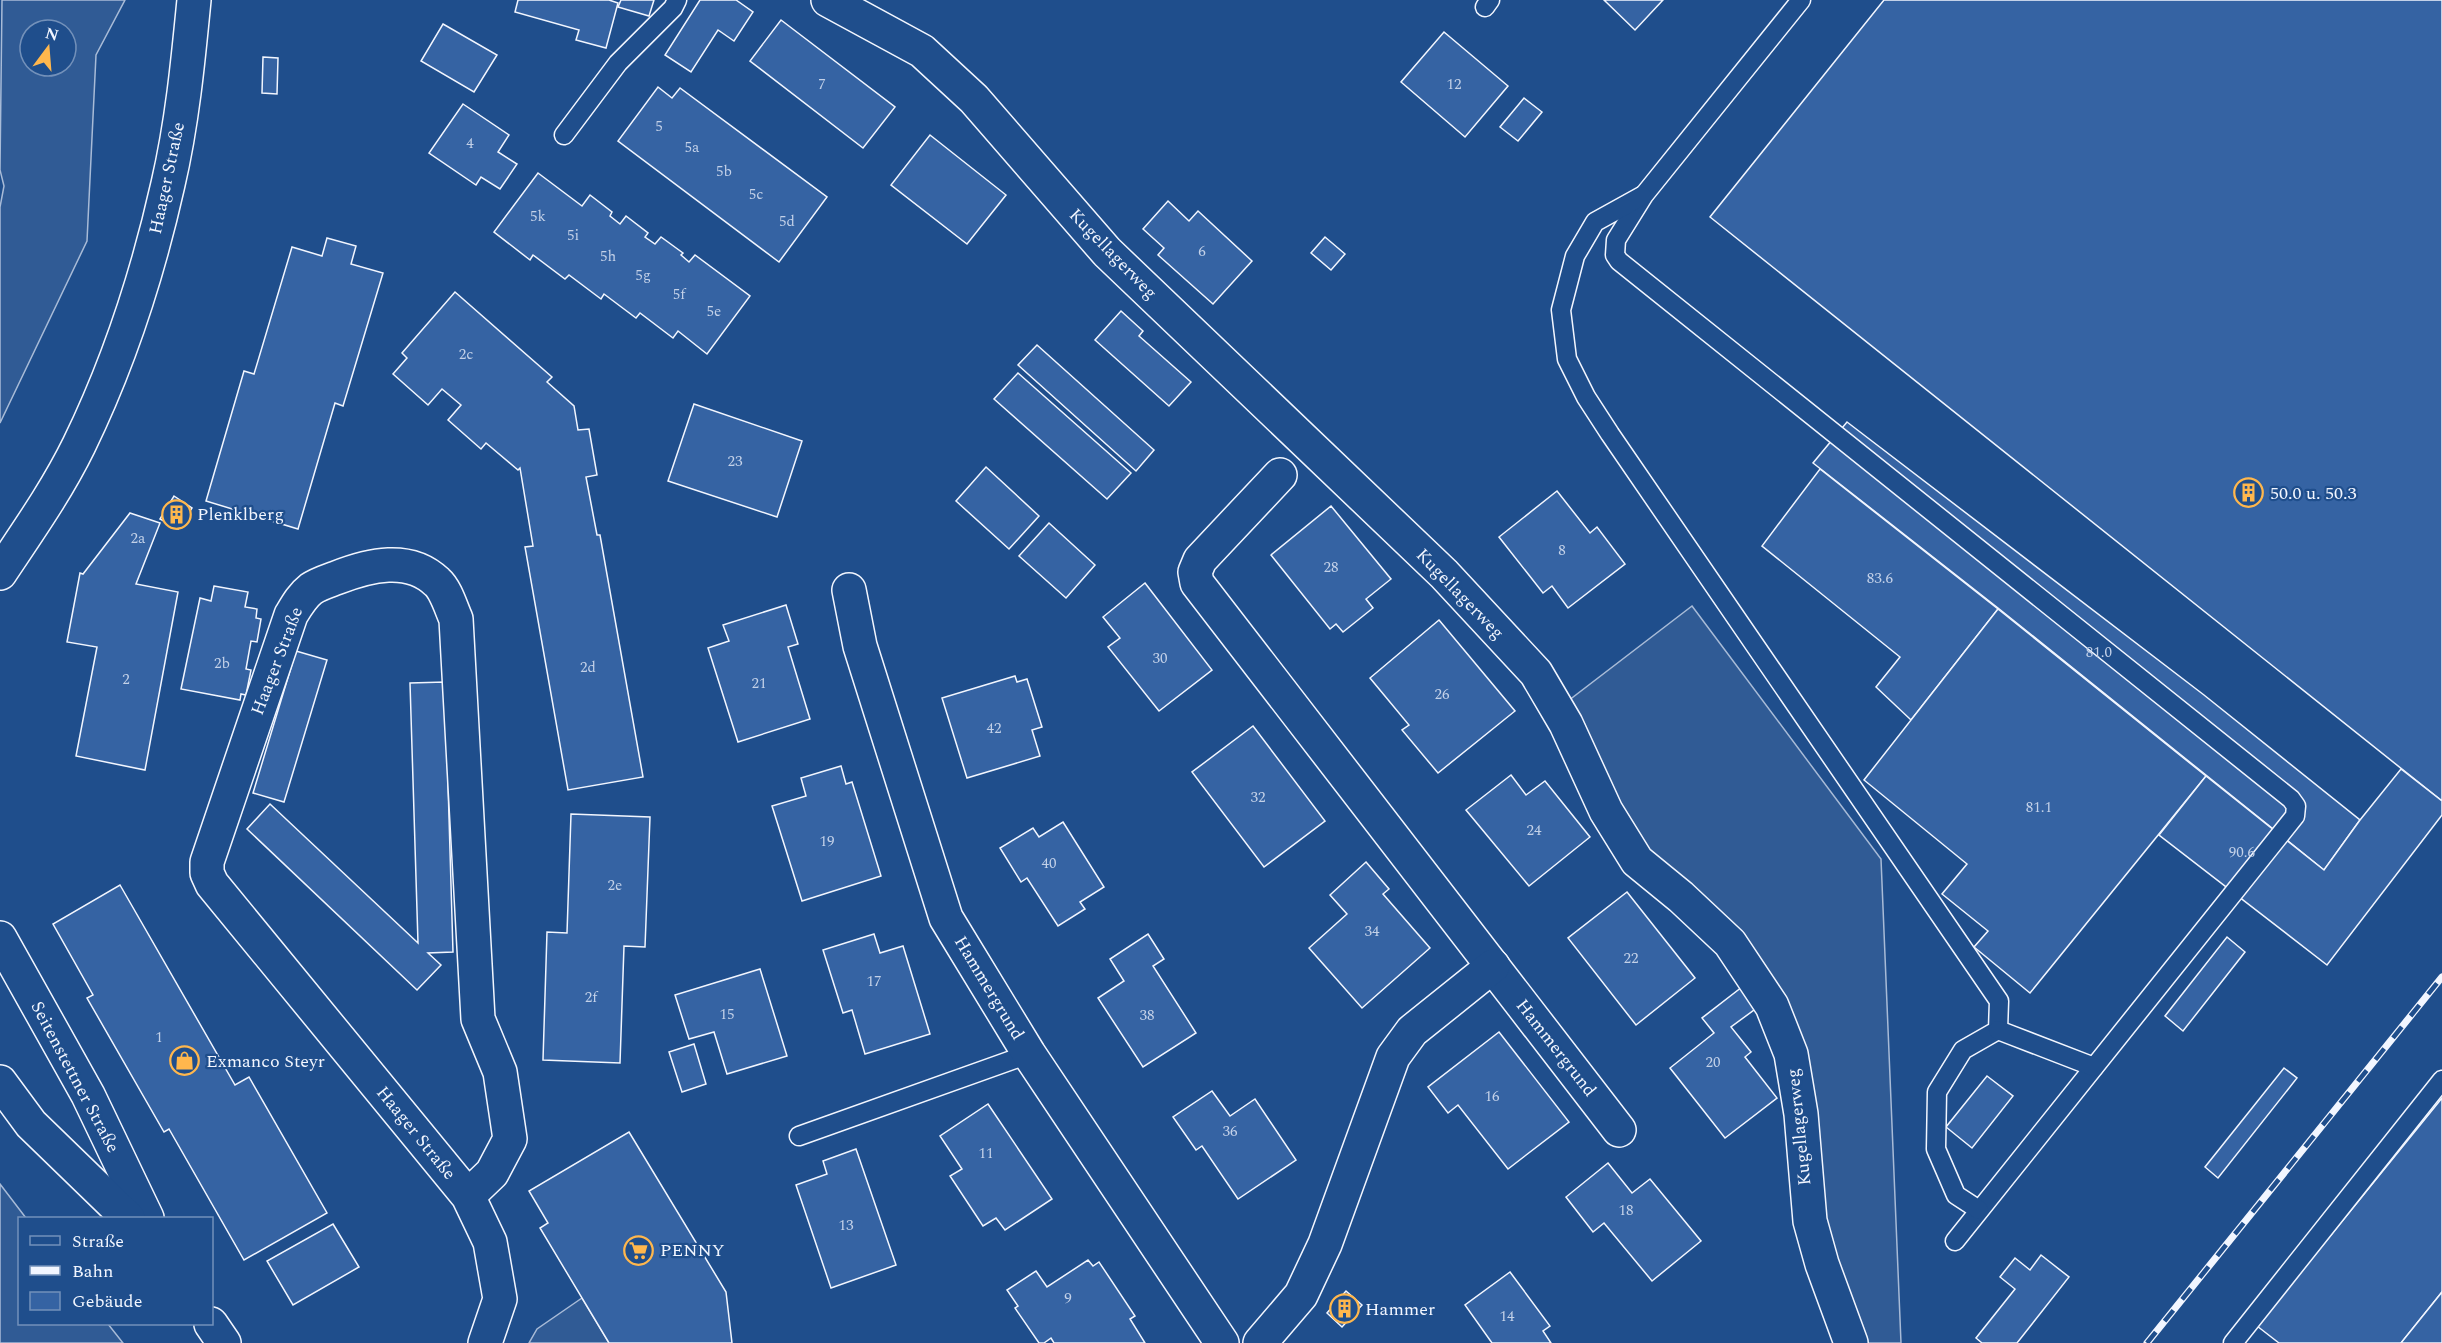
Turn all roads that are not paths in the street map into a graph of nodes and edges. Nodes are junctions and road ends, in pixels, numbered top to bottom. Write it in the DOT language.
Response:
graph roads {
  1 [pos="194,0"];
  2 [pos="677,0"];
  3 [pos="828,0"];
  4 [pos="1801,0"];
  5 [pos="564,135"];
  6 [pos="1644,195"];
  7 [pos="1280,475"];
  8 [pos="0,573"];
  9 [pos="849,590"];
  10 [pos="0,938"];
  11 [pos="1493,966"];
  12 [pos="1998,1029"];
  13 [pos="1029,1054"];
  14 [pos="2094,1067"];
  15 [pos="2442,1080"];
  16 [pos="0,1082"];
  17 [pos="1619,1130"];
  18 [pos="799,1136"];
  19 [pos="468,1196"];
  20 [pos="1979,1210"];
  21 [pos="127,1217"];
  22 [pos="147,1217"];
  23 [pos="1955,1241"];
  24 [pos="212,1325"];
  25 [pos="224,1343"];
  26 [pos="484,1343"];
  27 [pos="1222,1343"];
  28 [pos="1260,1343"];
  29 [pos="1851,1343"];
  30 [pos="2233,1343"];
  1 -- 8 [label="street, Haager Straße"];
  2 -- 5 [label="lane"];
  3 -- 29 [label="street, Kugellagerweg"];
  4 -- 6 [label="lane"];
  6 -- 12 [label="lane"];
  6 -- 14 [label="lane"];
  7 -- 11 [label="street, Hammergrund"];
  9 -- 13 [label="street, Hammergrund"];
  10 -- 22 [label="street, Seitenstettner Straße"];
  11 -- 17 [label="street, Hammergrund"];
  11 -- 28 [label="street"];
  12 -- 14 [label="lane"];
  12 -- 20 [label="lane"];
  13 -- 18 [label="lane"];
  13 -- 27 [label="street, Hammergrund"];
  14 -- 20 [label="lane"];
  15 -- 30 [label="lane"];
  16 -- 21 [label="street"];
  19 -- 19 [label="street, Haager Straße"];
  19 -- 26 [label="street, Haager Straße"];
  20 -- 23 [label="lane"];
  24 -- 25 [label="street"];
}
